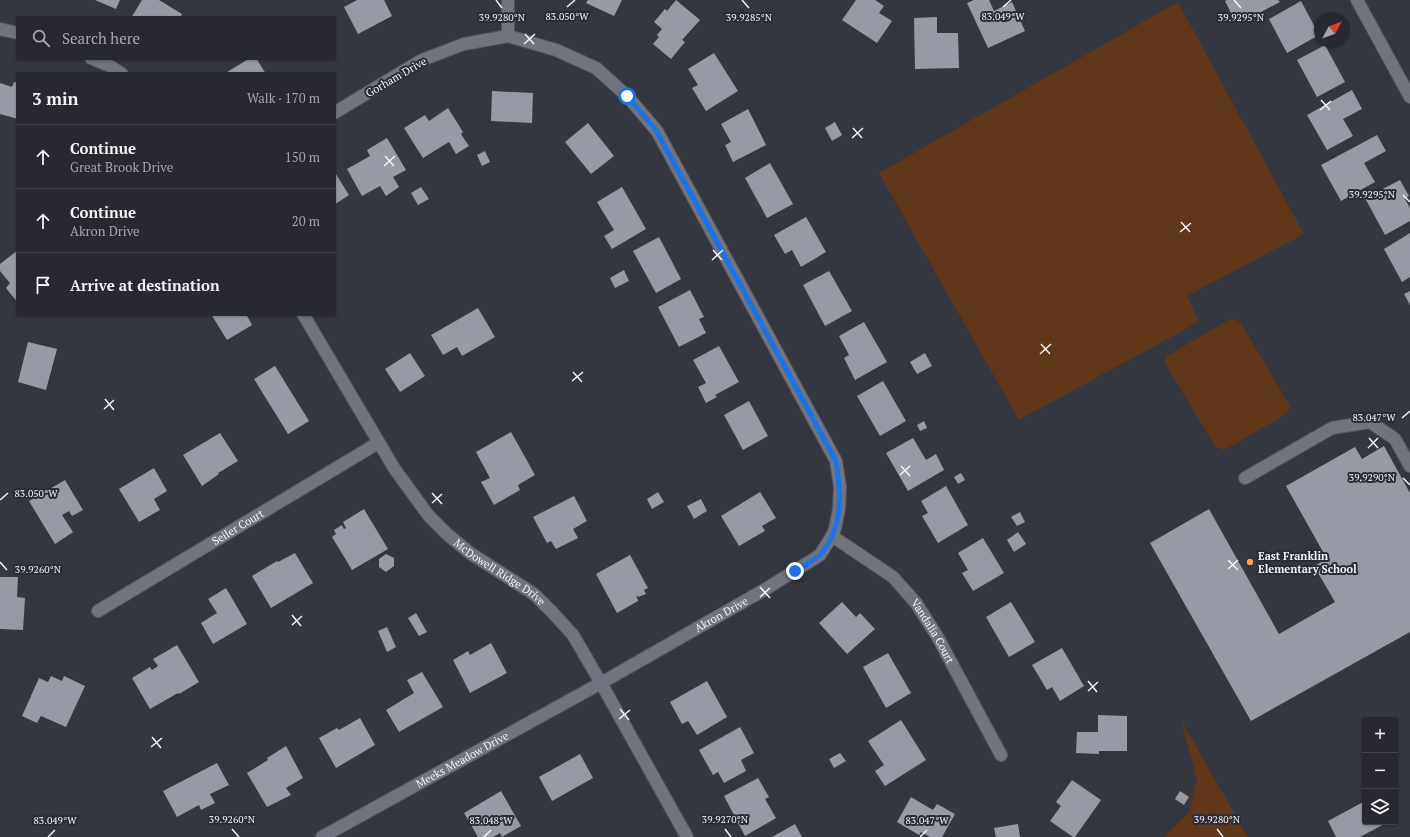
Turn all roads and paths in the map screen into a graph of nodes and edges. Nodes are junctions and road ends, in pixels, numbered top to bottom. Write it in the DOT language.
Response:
graph roads {
  1 [pos="508,0"];
  2 [pos="1357,0"];
  3 [pos="0,29"];
  4 [pos="16,33"];
  5 [pos="508,36"];
  6 [pos="96,60"];
  7 [pos="119,72"];
  8 [pos="1410,97"];
  9 [pos="336,112"];
  10 [pos="304,316"];
  11 [pos="378,442"];
  12 [pos="1410,466"];
  13 [pos="1245,478"];
  14 [pos="832,536"];
  15 [pos="98,611"];
  16 [pos="601,683"];
  17 [pos="1001,755"];
  18 [pos="322,837"];
  19 [pos="687,837"];
  1 -- 5 [label="street"];
  2 -- 8 [label="street"];
  3 -- 4 [label="street"];
  5 -- 9 [label="street, Gorham Drive"];
  5 -- 14 [label="street, Akron Drive"];
  6 -- 7 [label="street"];
  10 -- 11 [label="street, McDowell Ridge Drive"];
  11 -- 15 [label="street, Seiler Court"];
  11 -- 16 [label="street, McDowell Ridge Drive"];
  12 -- 13 [label="street"];
  14 -- 16 [label="street, Akron Drive"];
  14 -- 17 [label="street, Vandalia Court"];
  16 -- 18 [label="street, Meeks Meadow Drive"];
  16 -- 19 [label="street, McDowell Ridge Drive"];
}
